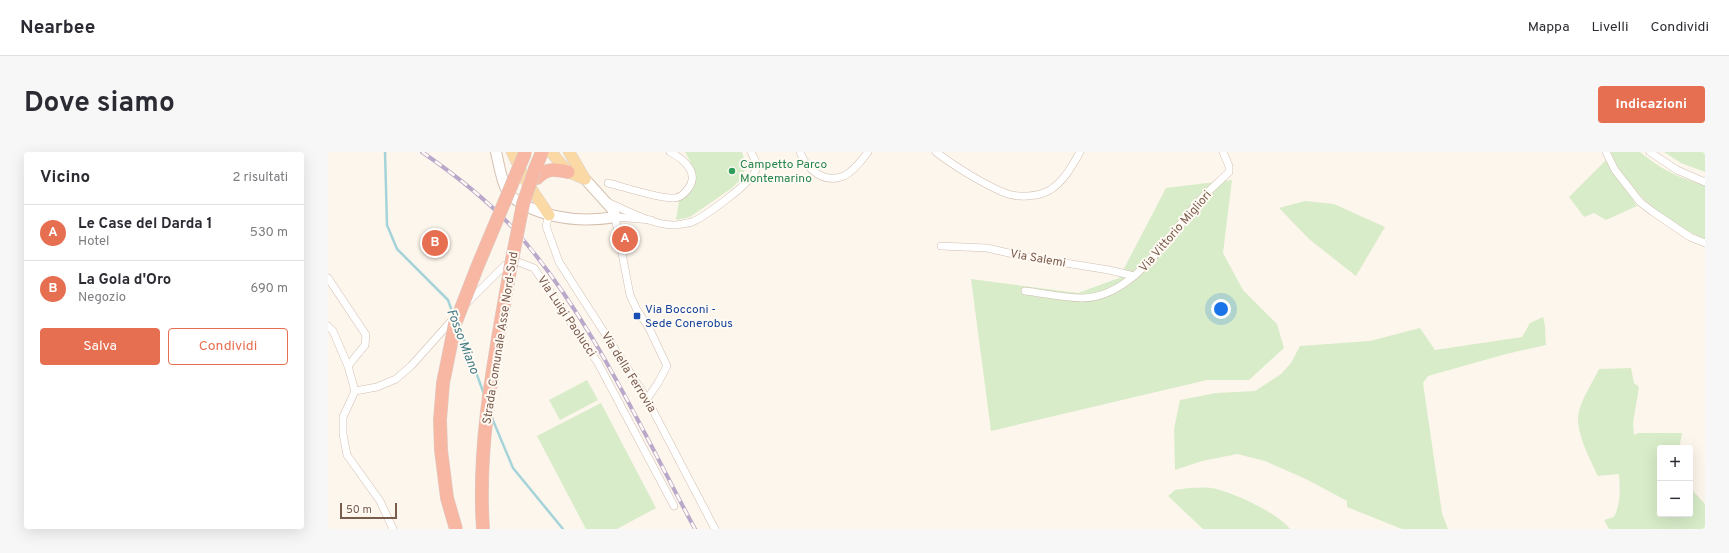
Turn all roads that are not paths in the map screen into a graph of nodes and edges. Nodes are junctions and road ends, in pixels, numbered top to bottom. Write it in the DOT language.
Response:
graph roads {
  1 [pos="496,152"];
  2 [pos="521,152"];
  3 [pos="542,152"];
  4 [pos="551,152"];
  5 [pos="569,152"];
  6 [pos="670,152"];
  7 [pos="800,152"];
  8 [pos="868,152"];
  9 [pos="936,152"];
  10 [pos="1080,152"];
  11 [pos="1223,152"];
  12 [pos="1606,152"];
  13 [pos="1650,152"];
  14 [pos="752,154"];
  15 [pos="568,172"];
  16 [pos="536,174"];
  17 [pos="585,179"];
  18 [pos="1705,182"];
  19 [pos="608,183"];
  20 [pos="604,200"];
  21 [pos="549,215"];
  22 [pos="616,217"];
  23 [pos="651,220"];
  24 [pos="1705,243"];
  25 [pos="941,246"];
  26 [pos="1134,276"];
  27 [pos="328,278"];
  28 [pos="1025,291"];
  29 [pos="328,326"];
  30 [pos="348,366"];
  31 [pos="355,391"];
  32 [pos="647,398"];
  33 [pos="674,506"];
  34 [pos="393,529"];
  35 [pos="456,529"];
  36 [pos="483,529"];
  37 [pos="715,529"];
  1 -- 21 [label="street"];
  2 -- 21 [label="main road"];
  2 -- 35 [label="highway, bridge"];
  3 -- 16 [label="highway"];
  4 -- 15 [label="main road"];
  5 -- 17 [label="main road"];
  6 -- 19 [label="street"];
  7 -- 8 [label="street"];
  9 -- 10 [label="street"];
  11 -- 26 [label="street, Via Vittorio Migliori"];
  12 -- 24 [label="street"];
  13 -- 18 [label="street"];
  14 -- 23 [label="street"];
  15 -- 16 [label="highway"];
  15 -- 17 [label="main road"];
  16 -- 36 [label="highway, Strada Comunale Asse Nord-Sud, bridge"];
  17 -- 20 [label="street"];
  20 -- 22 [label="street"];
  20 -- 23 [label="street"];
  21 -- 22 [label="street"];
  21 -- 32 [label="street, Via della Ferrovia"];
  22 -- 23 [label="street"];
  22 -- 32 [label="street"];
  25 -- 26 [label="street, Via Salemi"];
  26 -- 28 [label="street, Via Vittorio Migliori"];
  27 -- 30 [label="street"];
  29 -- 30 [label="street"];
  30 -- 31 [label="street"];
  31 -- 33 [label="street, Via Luigi Paolucci, bridge"];
  31 -- 34 [label="street"];
  32 -- 37 [label="street, Via della Ferrovia"];
}
